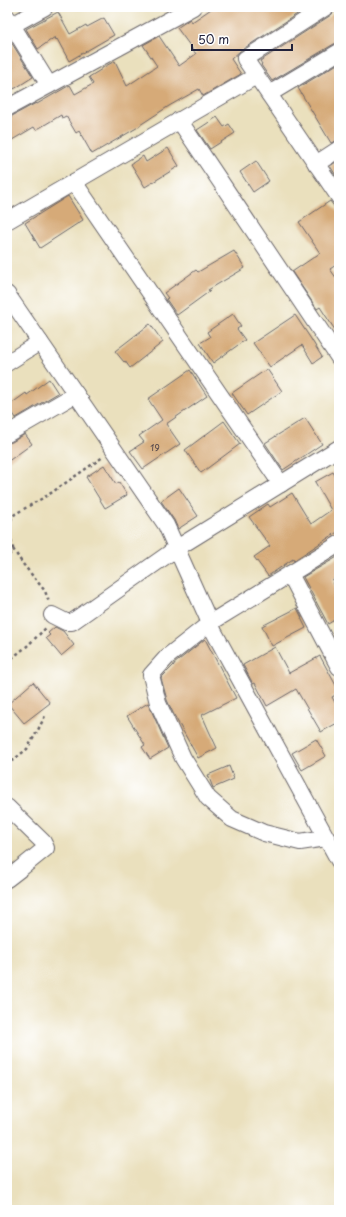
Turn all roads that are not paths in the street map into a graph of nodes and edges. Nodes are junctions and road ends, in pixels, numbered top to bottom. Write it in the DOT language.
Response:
graph roads {
  1 [pos="45,7"];
  2 [pos="193,7"];
  3 [pos="326,7"];
  4 [pos="9,23"];
  5 [pos="339,52"];
  6 [pos="256,76"];
  7 [pos="49,85"];
  8 [pos="268,94"];
  9 [pos="7,108"];
  10 [pos="180,120"];
  11 [pos="339,149"];
  12 [pos="316,164"];
  13 [pos="74,182"];
  14 [pos="339,197"];
  15 [pos="7,220"];
  16 [pos="7,294"];
  17 [pos="40,342"];
  18 [pos="339,358"];
  19 [pos="7,363"];
  20 [pos="76,394"];
  21 [pos="7,434"];
  22 [pos="339,448"];
  23 [pos="281,484"];
  24 [pos="339,544"];
  25 [pos="177,548"];
  26 [pos="290,574"];
  27 [pos="52,615"];
  28 [pos="210,623"];
  29 [pos="339,667"];
  30 [pos="7,807"];
  31 [pos="332,841"];
  32 [pos="339,861"];
  33 [pos="7,878"];
  1 -- 4 [label="street"];
  2 -- 7 [label="street"];
  3 -- 6 [label="street"];
  4 -- 7 [label="street"];
  5 -- 8 [label="street"];
  6 -- 8 [label="street"];
  6 -- 10 [label="street"];
  7 -- 9 [label="street"];
  8 -- 12 [label="street"];
  10 -- 13 [label="street"];
  10 -- 18 [label="street"];
  11 -- 12 [label="street"];
  12 -- 14 [label="street"];
  13 -- 15 [label="street"];
  13 -- 23 [label="street"];
  16 -- 17 [label="street"];
  17 -- 19 [label="street"];
  17 -- 20 [label="street"];
  20 -- 21 [label="street"];
  20 -- 25 [label="street"];
  22 -- 23 [label="street"];
  23 -- 25 [label="street"];
  24 -- 26 [label="street"];
  25 -- 27 [label="street"];
  25 -- 28 [label="street"];
  26 -- 28 [label="street"];
  26 -- 29 [label="street"];
  28 -- 31 [label="street"];
  28 -- 31 [label="street"];
  30 -- 33 [label="street"];
  31 -- 32 [label="street"];
}
